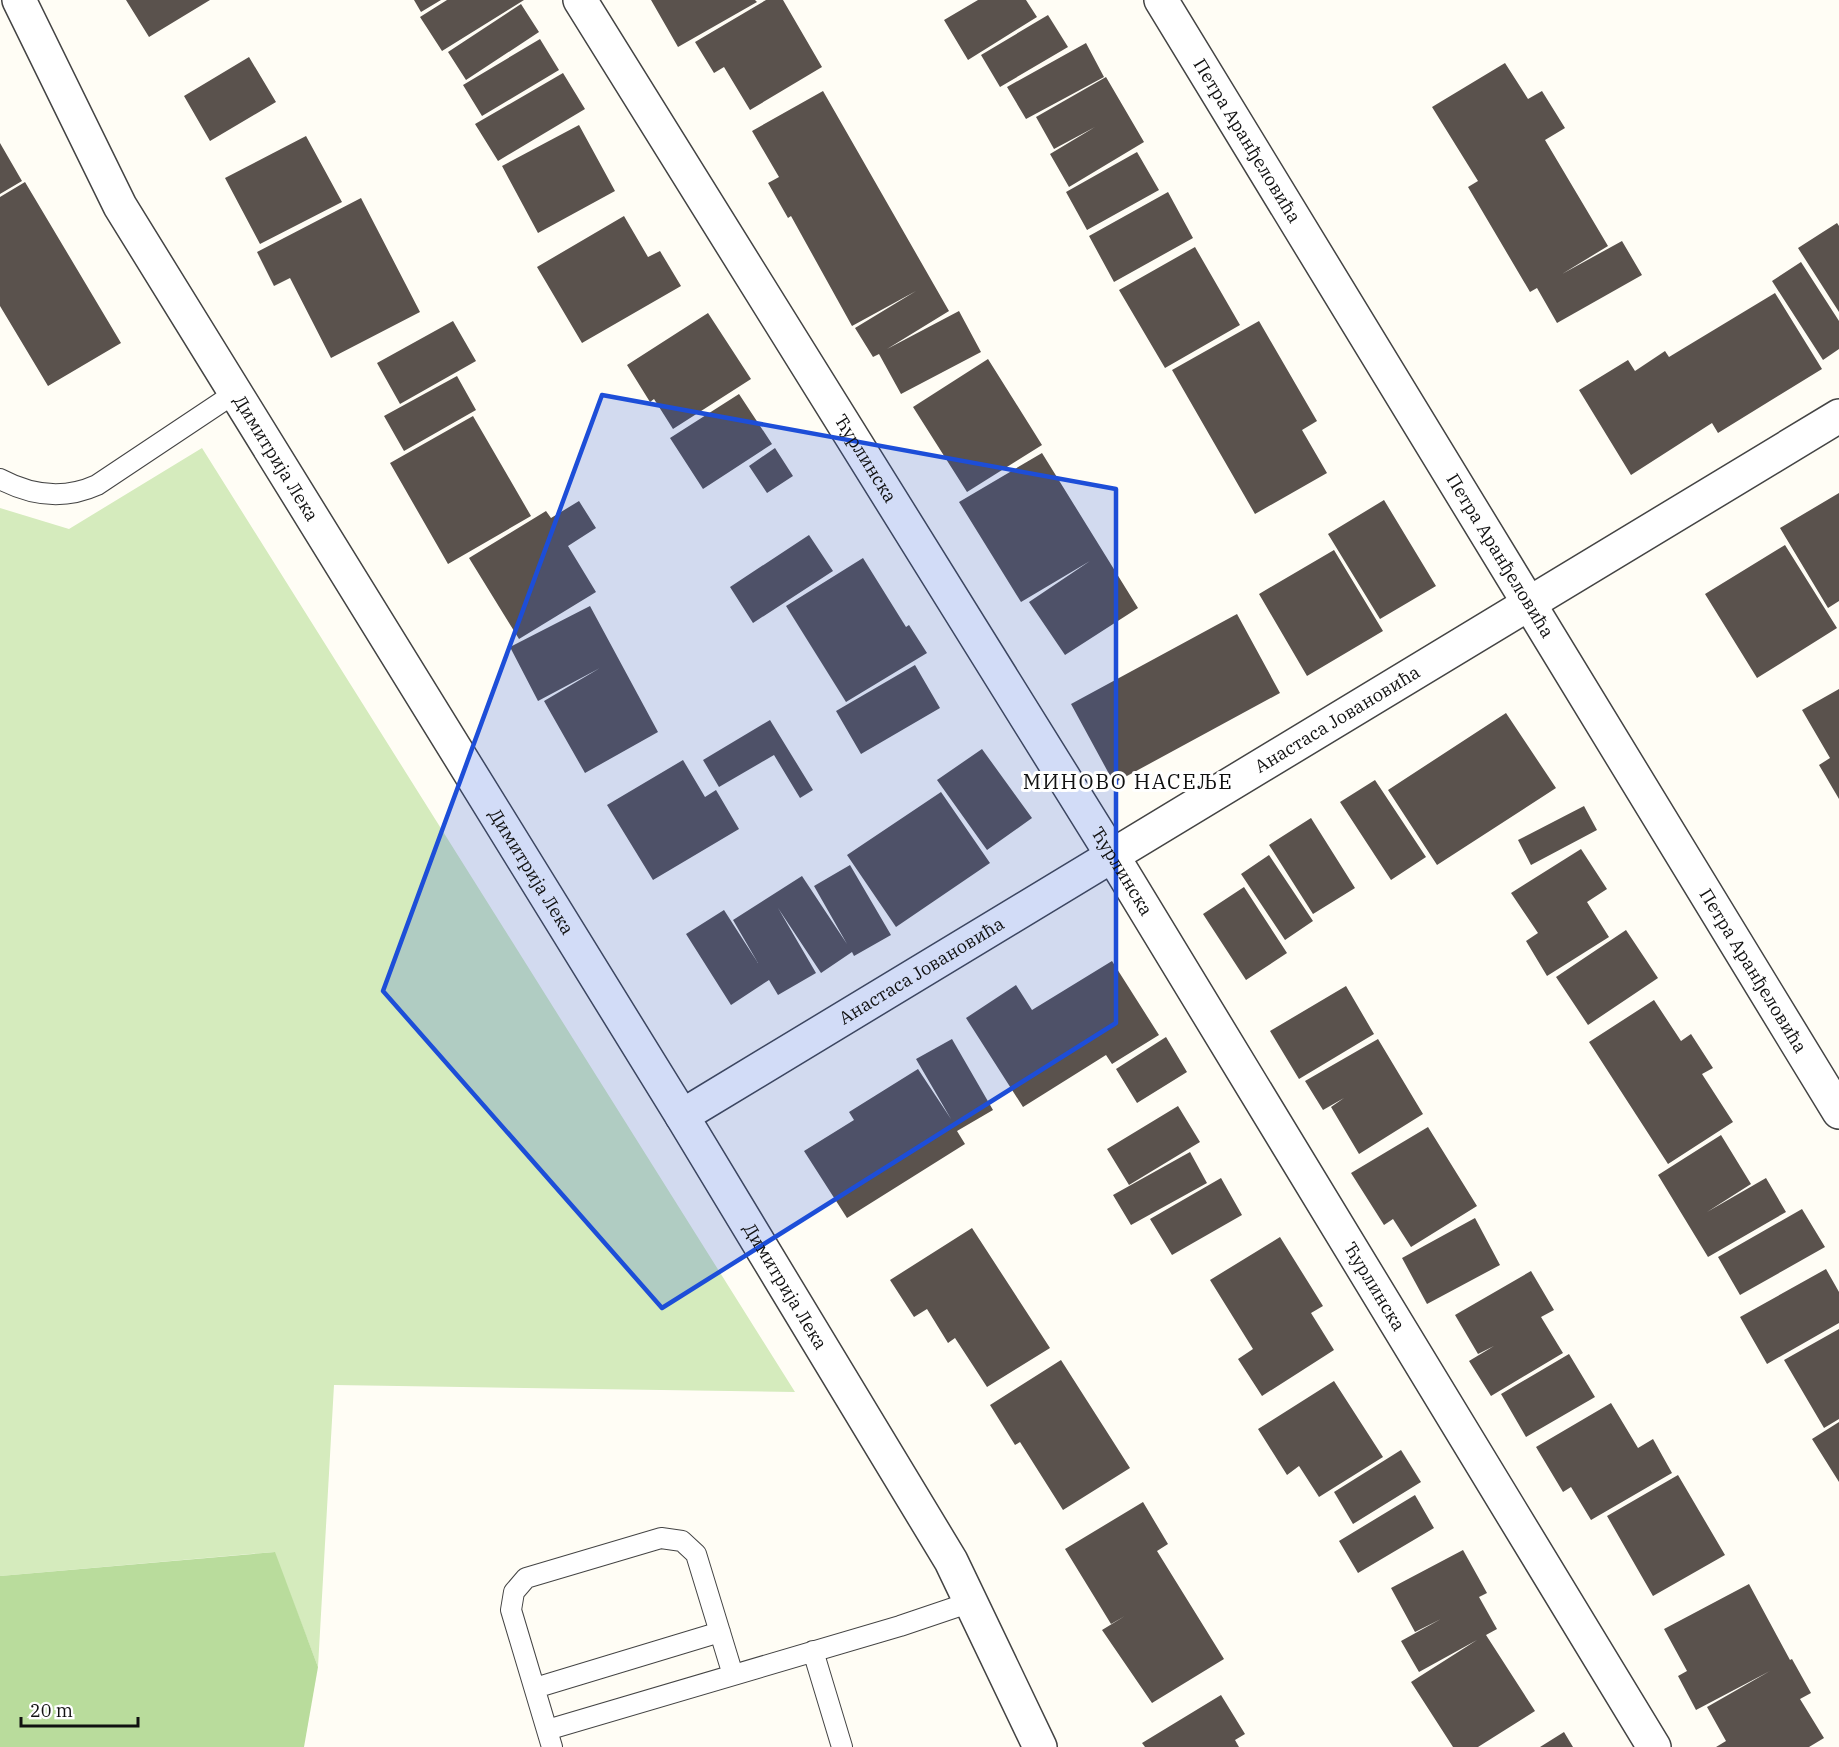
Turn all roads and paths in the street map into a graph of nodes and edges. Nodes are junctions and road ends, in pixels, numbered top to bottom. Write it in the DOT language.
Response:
graph roads {
  1 [pos="19,0"];
  2 [pos="580,0"];
  3 [pos="1161,0"];
  4 [pos="235,393"];
  5 [pos="1839,416"];
  6 [pos="0,479"];
  7 [pos="1528,603"];
  8 [pos="1112,855"];
  9 [pos="1839,1112"];
  10 [pos="682,1116"];
  11 [pos="971,1602"];
  12 [pos="720,1632"];
  13 [pos="813,1651"];
  14 [pos="733,1675"];
  15 [pos="535,1688"];
  16 [pos="550,1738"];
  17 [pos="842,1747"];
  18 [pos="1040,1747"];
  19 [pos="1654,1747"];
  1 -- 4 [label="street, Димитрија Лека"];
  2 -- 8 [label="street, Ћурлинска"];
  3 -- 7 [label="street, Петра Аранђеловића"];
  4 -- 6 [label="lane"];
  4 -- 10 [label="street, Димитрија Лека"];
  5 -- 7 [label="street, Анастаса Јовановића"];
  7 -- 8 [label="street, Анастаса Јовановића"];
  7 -- 9 [label="street, Петра Аранђеловића"];
  8 -- 10 [label="street, Анастаса Јовановића"];
  8 -- 19 [label="street, Ћурлинска"];
  10 -- 11 [label="street, Димитрија Лека"];
  11 -- 13 [label="lane"];
  11 -- 18 [label="street, Димитрија Лека"];
  12 -- 14 [label="lane"];
  12 -- 15 [label="lane"];
  12 -- 15 [label="lane"];
  13 -- 14 [label="lane"];
  13 -- 17 [label="lane"];
  14 -- 16 [label="lane"];
  15 -- 16 [label="lane"];
}
